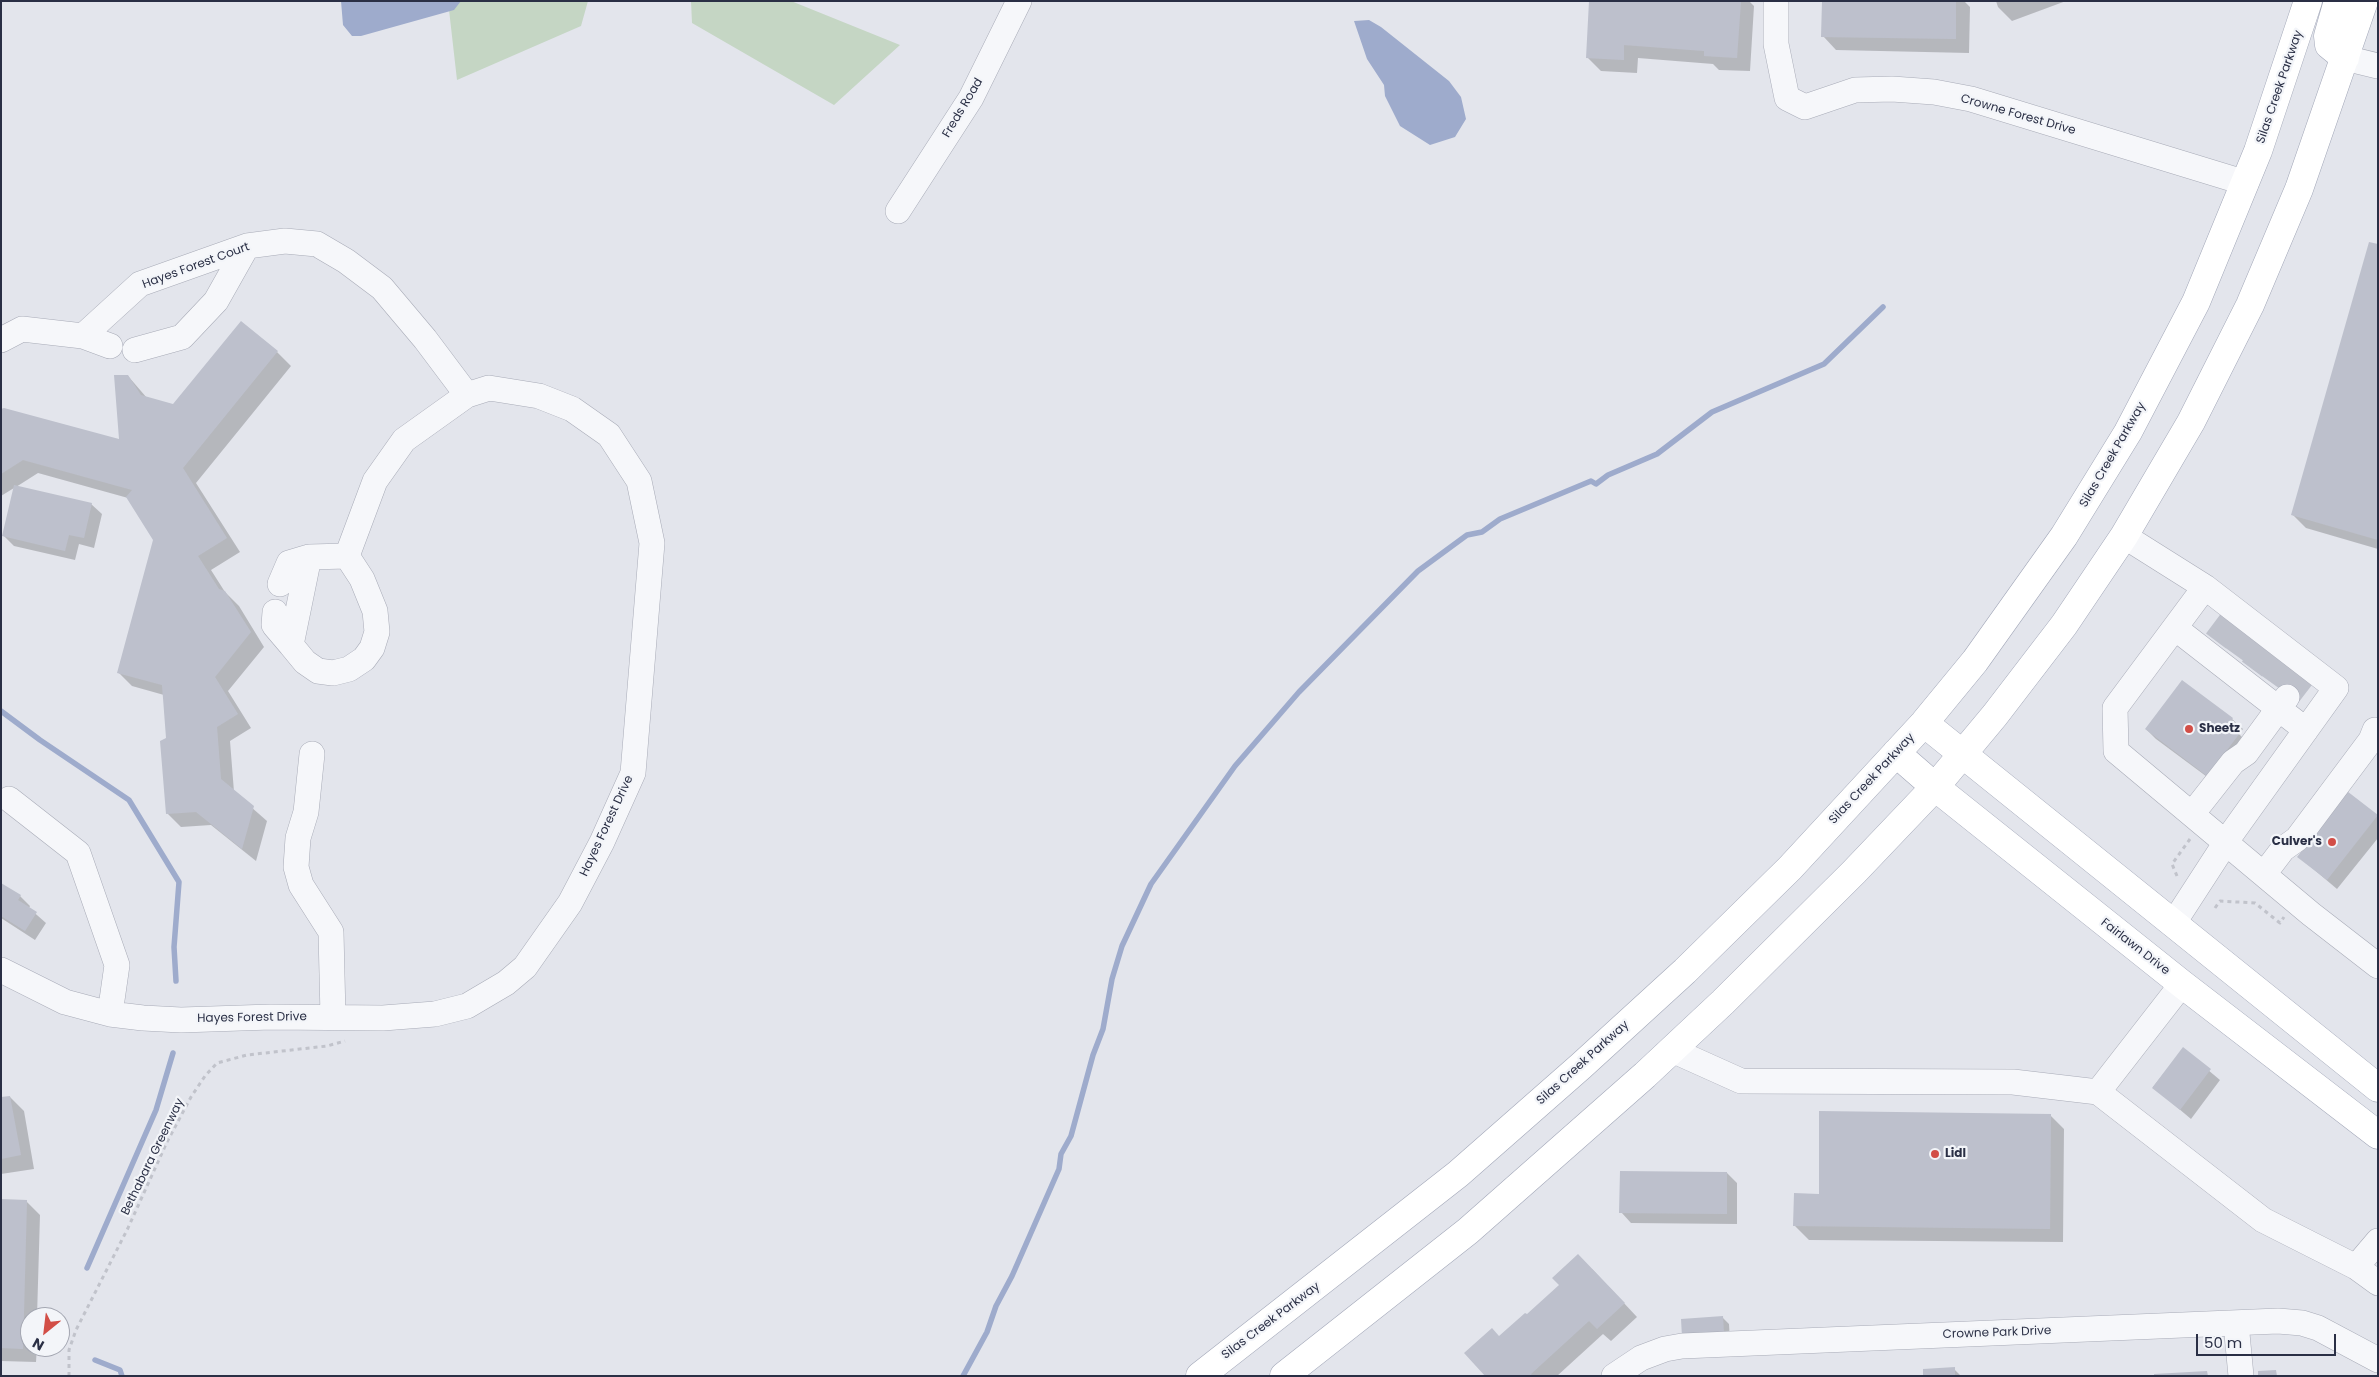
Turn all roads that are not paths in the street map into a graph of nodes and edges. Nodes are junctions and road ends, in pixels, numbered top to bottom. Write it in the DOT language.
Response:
graph roads {
  1 [pos="1019,1"];
  2 [pos="1776,1"];
  3 [pos="2308,1"];
  4 [pos="2338,1"];
  5 [pos="2364,1"];
  6 [pos="2345,58"];
  7 [pos="2378,66"];
  8 [pos="2246,184"];
  9 [pos="898,211"];
  10 [pos="247,246"];
  11 [pos="83,336"];
  12 [pos="1,340"];
  13 [pos="110,346"];
  14 [pos="135,350"];
  15 [pos="467,395"];
  16 [pos="2124,536"];
  17 [pos="348,556"];
  18 [pos="309,558"];
  19 [pos="280,584"];
  20 [pos="2205,587"];
  21 [pos="274,612"];
  22 [pos="2175,628"];
  23 [pos="292,645"];
  24 [pos="2247,674"];
  25 [pos="1924,723"];
  26 [pos="2306,730"];
  27 [pos="2375,730"];
  28 [pos="1896,753"];
  29 [pos="312,754"];
  30 [pos="1963,754"];
  31 [pos="1935,787"];
  32 [pos="10,799"];
  33 [pos="2193,822"];
  34 [pos="2227,842"];
  35 [pos="2264,874"];
  36 [pos="2173,924"];
  37 [pos="2378,966"];
  38 [pos="1,970"];
  39 [pos="2182,984"];
  40 [pos="110,1014"];
  41 [pos="333,1017"];
  42 [pos="1672,1050"];
  43 [pos="2378,1088"];
  44 [pos="2098,1092"];
  45 [pos="2378,1135"];
  46 [pos="2378,1241"];
  47 [pos="2356,1268"];
  48 [pos="2378,1283"];
  49 [pos="2236,1323"];
  50 [pos="2378,1360"];
  51 [pos="1200,1376"];
  52 [pos="1284,1376"];
  53 [pos="1614,1376"];
  54 [pos="2241,1376"];
  1 -- 9 [label="street, Freds Road"];
  2 -- 8 [label="street, Crowne Forest Drive"];
  3 -- 8 [label="main road, Silas Creek Parkway"];
  4 -- 6 [label="main road"];
  5 -- 6 [label="main road"];
  6 -- 7 [label="street"];
  6 -- 16 [label="main road"];
  8 -- 25 [label="main road, Silas Creek Parkway"];
  10 -- 11 [label="street, Hayes Forest Court"];
  10 -- 14 [label="street"];
  10 -- 15 [label="street, Hayes Forest Court"];
  11 -- 12 [label="street"];
  11 -- 13 [label="street"];
  15 -- 17 [label="street, Hayes Forest Drive"];
  15 -- 41 [label="street, Hayes Forest Drive"];
  16 -- 20 [label="street"];
  16 -- 30 [label="main road"];
  17 -- 18 [label="street"];
  17 -- 23 [label="street"];
  18 -- 19 [label="street"];
  18 -- 23 [label="street"];
  20 -- 22 [label="street"];
  20 -- 26 [label="street"];
  21 -- 23 [label="street"];
  22 -- 24 [label="street"];
  22 -- 33 [label="street"];
  24 -- 26 [label="street"];
  24 -- 33 [label="street"];
  25 -- 28 [label="main road, Silas Creek Parkway"];
  25 -- 30 [label="main road"];
  26 -- 34 [label="street"];
  27 -- 35 [label="street"];
  28 -- 31 [label="main road, Fairlawn Drive"];
  28 -- 51 [label="main road, Silas Creek Parkway"];
  29 -- 41 [label="street"];
  30 -- 31 [label="main road"];
  30 -- 36 [label="main road"];
  31 -- 39 [label="main road, Fairlawn Drive"];
  31 -- 42 [label="main road"];
  32 -- 40 [label="street"];
  33 -- 34 [label="street"];
  34 -- 35 [label="street"];
  34 -- 36 [label="street"];
  35 -- 37 [label="street"];
  36 -- 43 [label="main road"];
  38 -- 40 [label="street, Hayes Forest Drive"];
  39 -- 44 [label="street"];
  39 -- 45 [label="main road, Fairlawn Drive"];
  40 -- 41 [label="street, Hayes Forest Drive"];
  42 -- 44 [label="street"];
  42 -- 52 [label="main road"];
  44 -- 47 [label="street"];
  46 -- 47 [label="street"];
  47 -- 48 [label="street"];
  49 -- 50 [label="street, Crowne Park Drive"];
  49 -- 53 [label="street, Crowne Park Drive"];
  49 -- 54 [label="street"];
}
